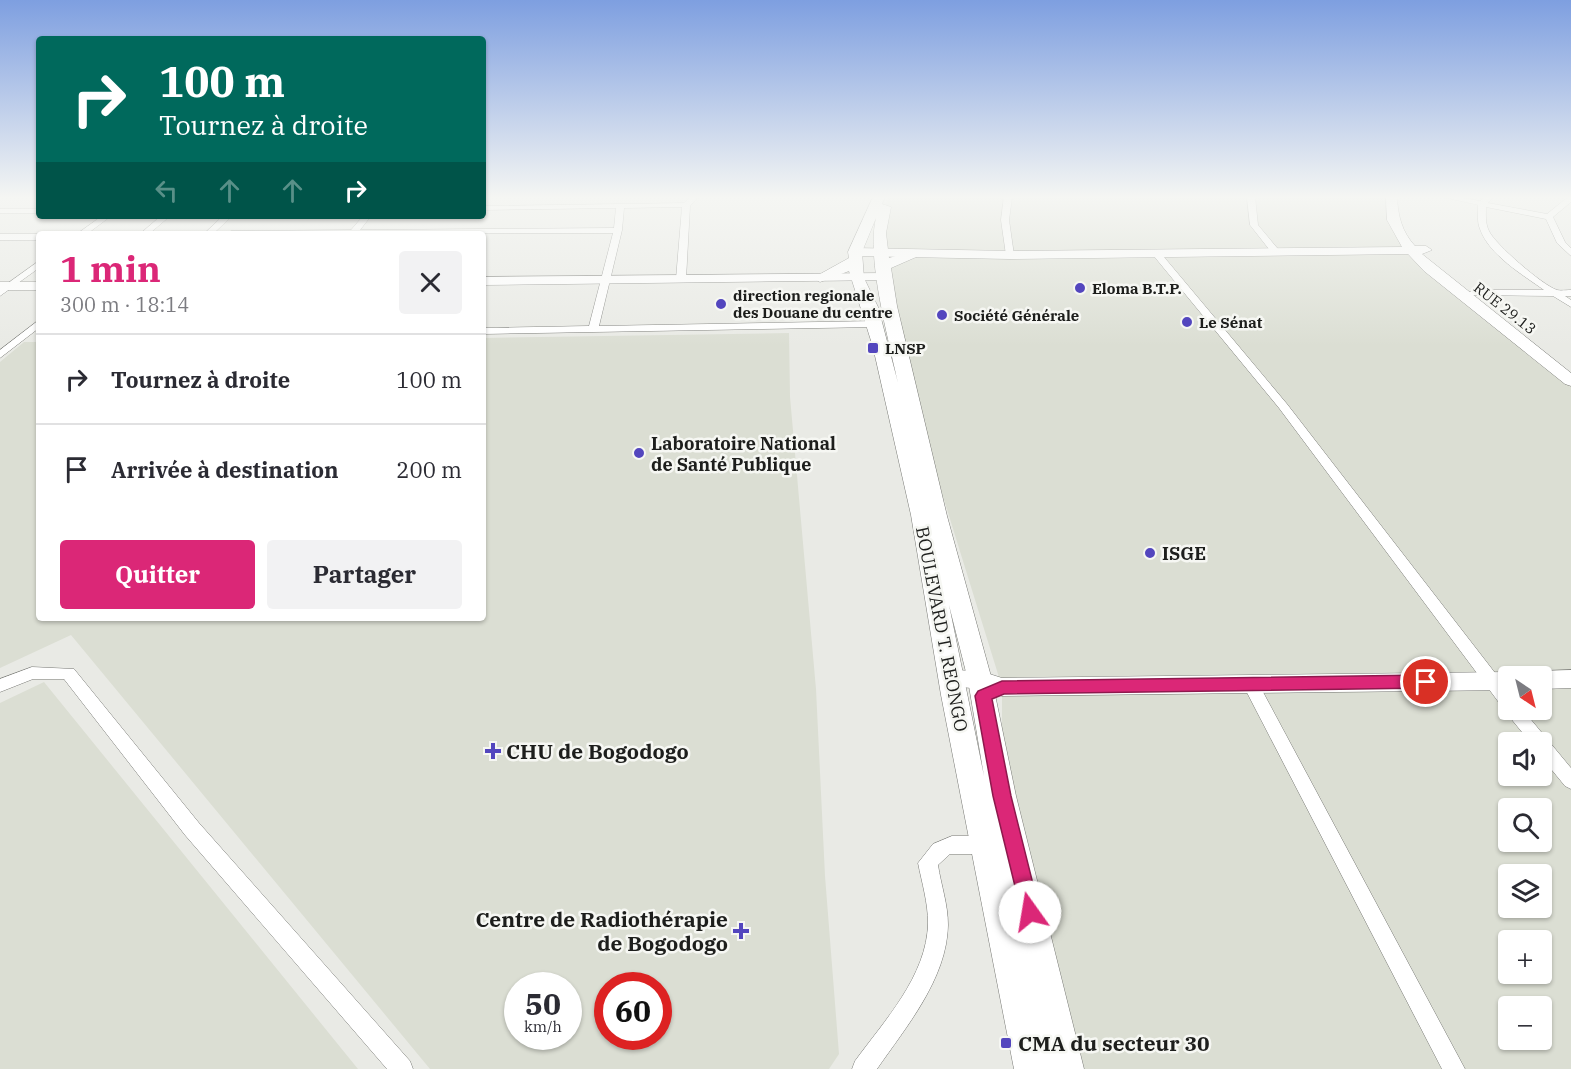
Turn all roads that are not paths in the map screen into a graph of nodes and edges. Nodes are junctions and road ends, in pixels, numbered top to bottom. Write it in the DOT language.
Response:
graph roads {
  1 [pos="614,247"];
  2 [pos="683,247"];
  3 [pos="862,247"];
  4 [pos="881,247"];
  5 [pos="1009,247"];
  6 [pos="1272,247"];
  7 [pos="1409,247"];
  8 [pos="1424,247"];
  9 [pos="1498,247"];
  10 [pos="1411,250"];
  11 [pos="1426,250"];
  12 [pos="1275,251"];
  13 [pos="881,252"];
  14 [pos="1156,253"];
  15 [pos="916,254"];
  16 [pos="1010,255"];
  17 [pos="856,263"];
  18 [pos="36,266"];
  19 [pos="884,272"];
  20 [pos="820,278"];
  21 [pos="681,279"];
  22 [pos="607,280"];
  23 [pos="486,281"];
  24 [pos="36,286"];
  25 [pos="3,288"];
  26 [pos="1473,293"];
  27 [pos="1555,293"];
  28 [pos="1571,293"];
  29 [pos="1571,304"];
  30 [pos="875,324"];
  31 [pos="36,325"];
  32 [pos="593,328"];
  33 [pos="486,331"];
  34 [pos="22,337"];
  35 [pos="36,337"];
  36 [pos="0,355"];
  37 [pos="1571,368"];
  38 [pos="1571,381"];
  39 [pos="1498,678"];
  40 [pos="1571,679"];
  41 [pos="1552,680"];
  42 [pos="1498,681"];
  43 [pos="1250,682"];
  44 [pos="0,686"];
  45 [pos="952,687"];
  46 [pos="989,688"];
  47 [pos="1522,720"];
  48 [pos="1531,732"];
  49 [pos="1552,758"];
  50 [pos="1571,782"];
  51 [pos="984,844"];
  52 [pos="402,1069"];
  53 [pos="863,1069"];
  54 [pos="1032,1069"];
  55 [pos="1067,1069"];
  56 [pos="1454,1069"];
  1 -- 22 [label="street"];
  2 -- 21 [label="street"];
  3 -- 17 [label="main road"];
  4 -- 13 [label="main road, BOULEVARD T. REONGO"];
  5 -- 16 [label="street"];
  6 -- 12 [label="street"];
  7 -- 10 [label="main road, RUE 29.13"];
  8 -- 11 [label="main road"];
  9 -- 27 [label="street"];
  10 -- 11 [label="main road"];
  10 -- 12 [label="main road"];
  10 -- 38 [label="main road, RUE 29.13"];
  11 -- 26 [label="main road"];
  12 -- 14 [label="main road"];
  13 -- 15 [label="main road"];
  13 -- 17 [label="main road"];
  13 -- 19 [label="main road, BOULEVARD T. REONGO"];
  14 -- 16 [label="main road"];
  14 -- 39 [label="street"];
  15 -- 16 [label="main road"];
  15 -- 19 [label="main road"];
  17 -- 19 [label="main road"];
  17 -- 20 [label="main road"];
  17 -- 30 [label="main road, BOULEVARD T. REONGO"];
  18 -- 25 [label="street"];
  19 -- 46 [label="main road, BOULEVARD T. REONGO"];
  20 -- 21 [label="main road"];
  21 -- 22 [label="main road"];
  22 -- 23 [label="main road"];
  22 -- 32 [label="street"];
  24 -- 25 [label="main road"];
  26 -- 27 [label="street"];
  26 -- 37 [label="main road"];
  27 -- 28 [label="street"];
  27 -- 29 [label="street"];
  30 -- 32 [label="street"];
  30 -- 45 [label="main road, BOULEVARD T. REONGO"];
  31 -- 34 [label="street"];
  32 -- 33 [label="street"];
  34 -- 35 [label="street"];
  34 -- 36 [label="street"];
  40 -- 41 [label="main road"];
  42 -- 43 [label="main road"];
  43 -- 46 [label="main road"];
  43 -- 56 [label="street"];
  44 -- 52 [label="street"];
  45 -- 46 [label="main road"];
  45 -- 51 [label="main road, BOULEVARD T. REONGO"];
  46 -- 55 [label="main road, BOULEVARD T. REONGO"];
  47 -- 48 [label="street"];
  49 -- 50 [label="street"];
  51 -- 53 [label="street"];
  51 -- 54 [label="main road, BOULEVARD T. REONGO"];
}
